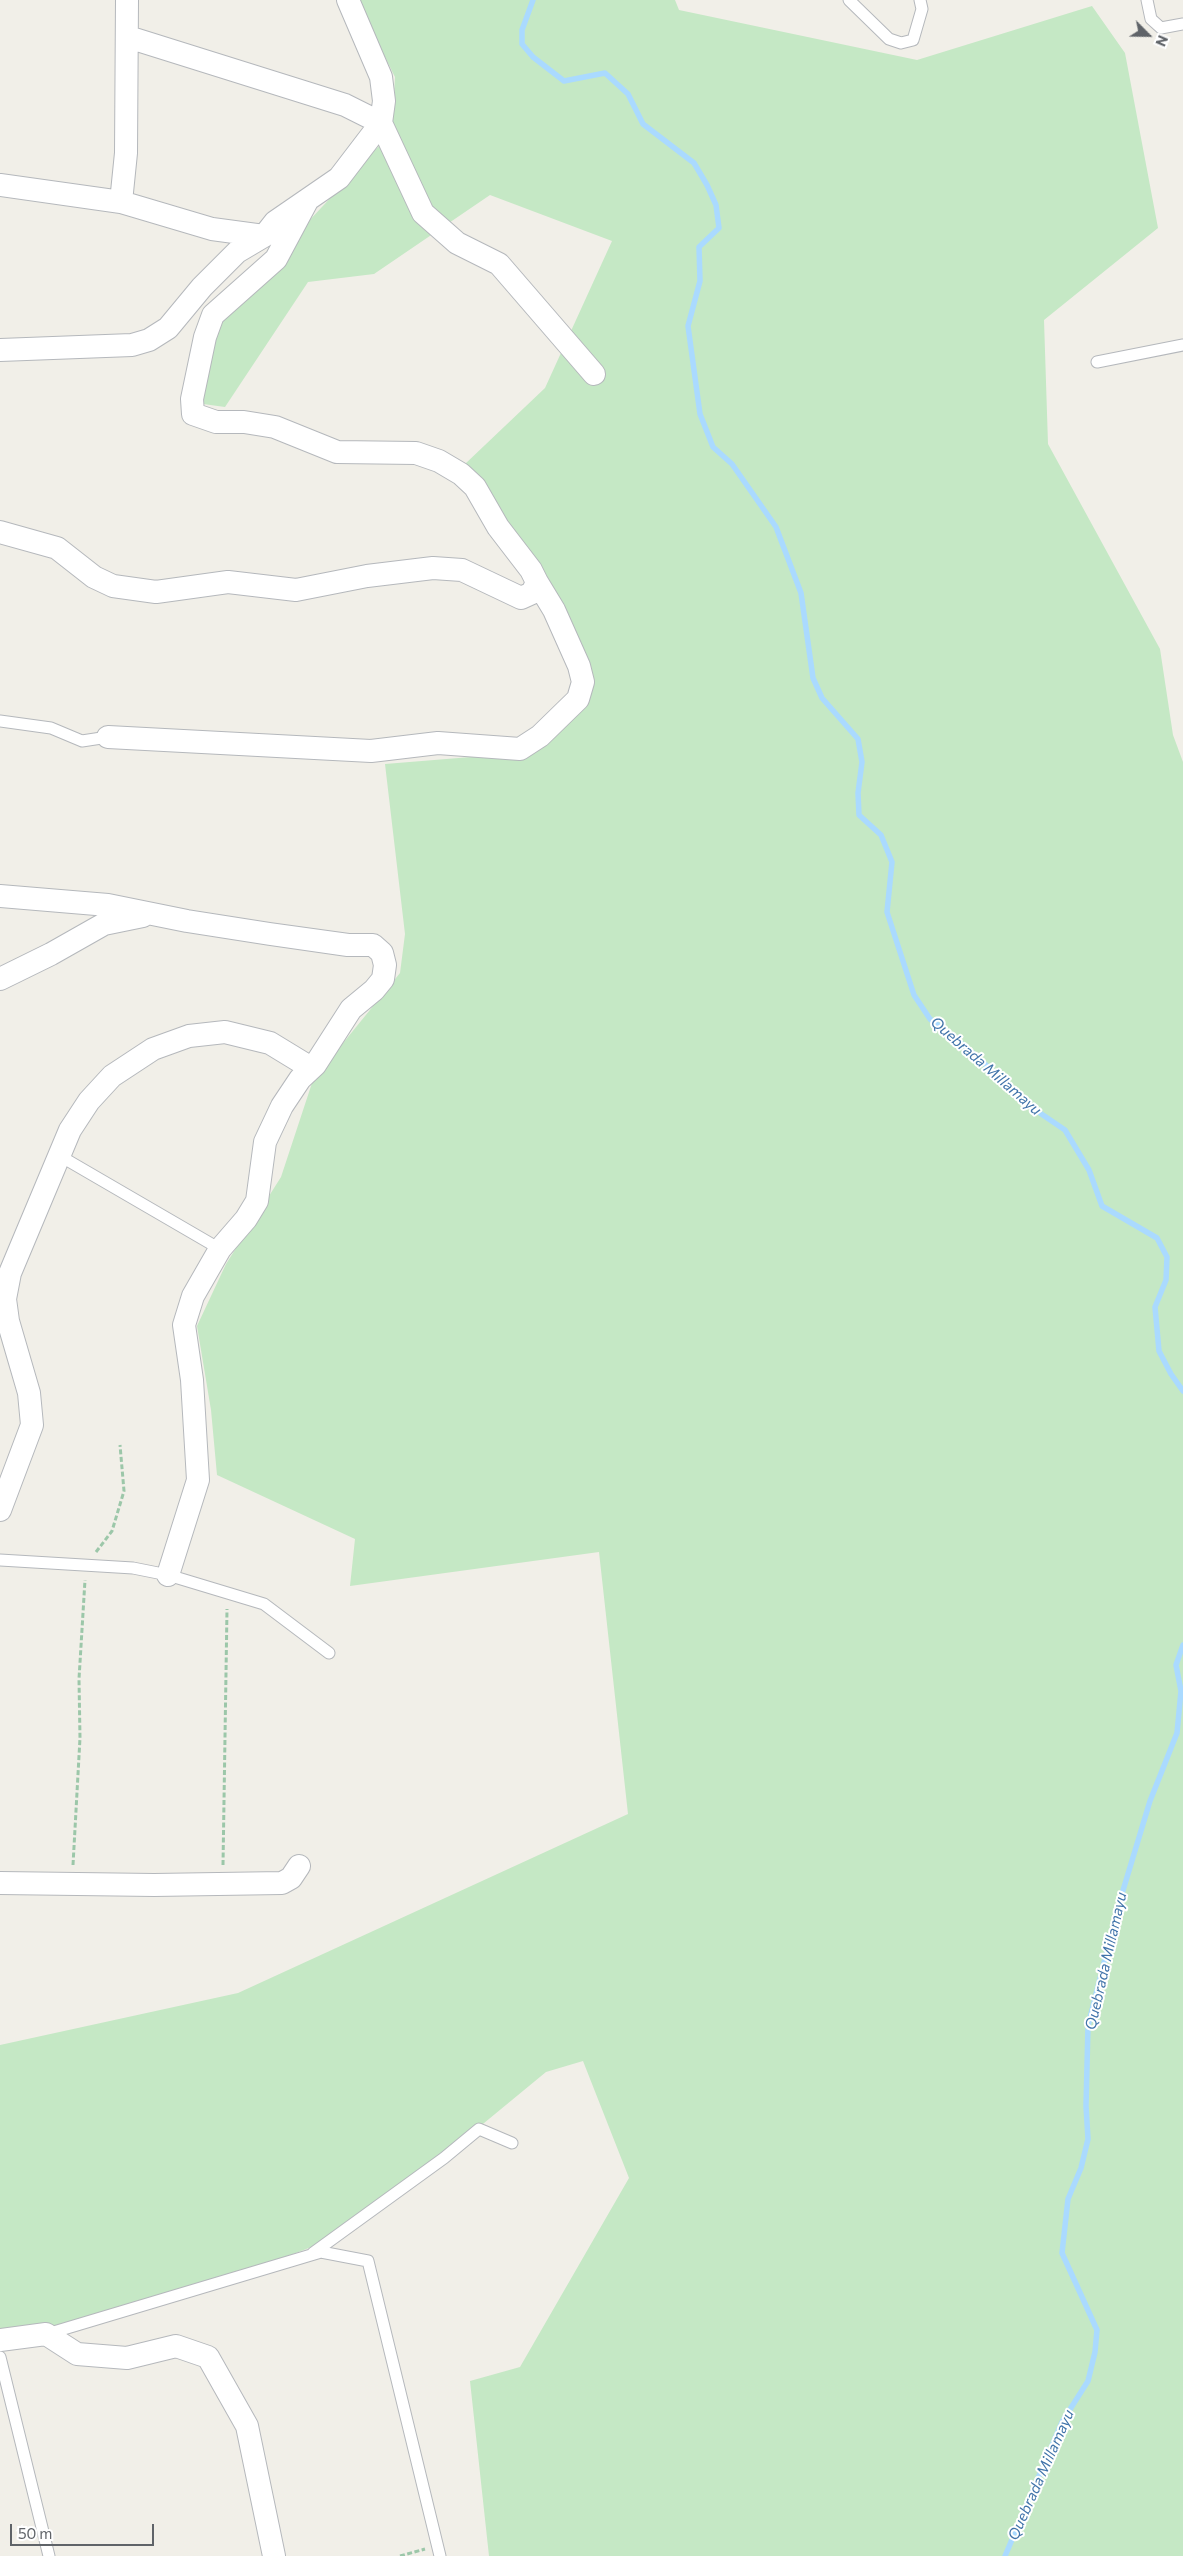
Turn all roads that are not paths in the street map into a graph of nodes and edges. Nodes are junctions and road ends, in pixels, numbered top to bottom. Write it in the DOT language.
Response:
graph roads {
  1 [pos="127,0"];
  2 [pos="849,0"];
  3 [pos="920,0"];
  4 [pos="1147,0"];
  5 [pos="346,1"];
  6 [pos="1183,24"];
  7 [pos="128,37"];
  8 [pos="381,122"];
  9 [pos="0,185"];
  10 [pos="307,201"];
  11 [pos="120,202"];
  12 [pos="264,236"];
  13 [pos="1183,345"];
  14 [pos="0,350"];
  15 [pos="1097,362"];
  16 [pos="594,374"];
  17 [pos="0,532"];
  18 [pos="537,582"];
  19 [pos="0,721"];
  20 [pos="108,737"];
  21 [pos="0,896"];
  22 [pos="156,914"];
  23 [pos="0,979"];
  24 [pos="312,1068"];
  25 [pos="60,1156"];
  26 [pos="220,1249"];
  27 [pos="0,1510"];
  28 [pos="0,1560"];
  29 [pos="168,1575"];
  30 [pos="329,1653"];
  31 [pos="299,1866"];
  32 [pos="0,1883"];
  33 [pos="512,2143"];
  34 [pos="310,2255"];
  35 [pos="46,2334"];
  36 [pos="0,2340"];
  37 [pos="0,2357"];
  38 [pos="439,2551"];
  39 [pos="49,2556"];
  40 [pos="274,2556"];
  1 -- 7 [label="street"];
  2 -- 3 [label="lane"];
  4 -- 6 [label="lane"];
  5 -- 8 [label="street"];
  7 -- 8 [label="street"];
  7 -- 11 [label="street"];
  8 -- 10 [label="street"];
  8 -- 16 [label="street"];
  9 -- 11 [label="street"];
  10 -- 12 [label="street"];
  10 -- 18 [label="street"];
  11 -- 12 [label="street"];
  12 -- 14 [label="street"];
  13 -- 15 [label="lane"];
  17 -- 18 [label="street"];
  18 -- 20 [label="street"];
  19 -- 20 [label="lane"];
  21 -- 22 [label="street"];
  22 -- 23 [label="street"];
  22 -- 24 [label="street"];
  24 -- 25 [label="street"];
  24 -- 26 [label="street"];
  25 -- 26 [label="lane"];
  25 -- 27 [label="street"];
  26 -- 29 [label="street"];
  28 -- 29 [label="lane"];
  29 -- 30 [label="lane"];
  31 -- 32 [label="street"];
  33 -- 34 [label="lane"];
  34 -- 35 [label="lane"];
  34 -- 38 [label="lane"];
  35 -- 36 [label="street"];
  35 -- 40 [label="street"];
  37 -- 39 [label="lane"];
}
